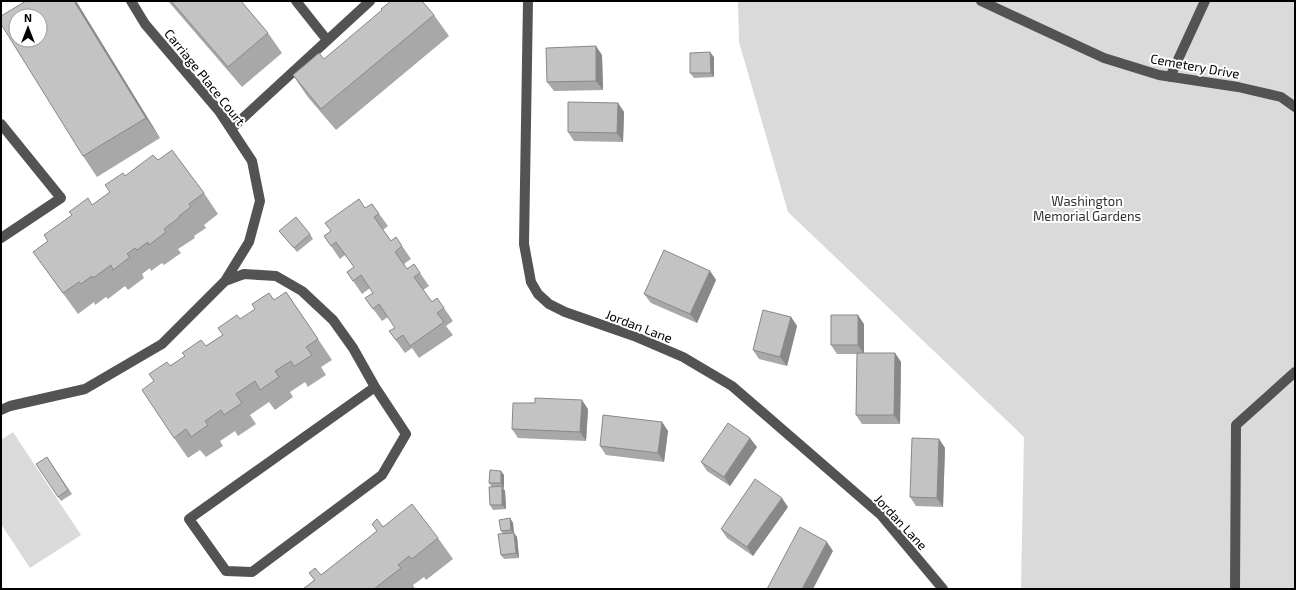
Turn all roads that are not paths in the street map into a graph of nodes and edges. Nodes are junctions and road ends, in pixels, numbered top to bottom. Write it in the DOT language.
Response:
graph roads {
  1 [pos="131,1"];
  2 [pos="296,1"];
  3 [pos="370,1"];
  4 [pos="528,1"];
  5 [pos="981,1"];
  6 [pos="1205,1"];
  7 [pos="327,40"];
  8 [pos="1170,77"];
  9 [pos="1295,108"];
  10 [pos="1,124"];
  11 [pos="231,129"];
  12 [pos="1,238"];
  13 [pos="225,281"];
  14 [pos="1295,372"];
  15 [pos="375,387"];
  16 [pos="1,410"];
  17 [pos="943,589"];
  18 [pos="1234,589"];
  1 -- 11 [label="street, Carriage Place Court"];
  2 -- 7 [label="street"];
  3 -- 7 [label="street"];
  4 -- 17 [label="street, Jordan Lane"];
  5 -- 8 [label="street, Cemetery Drive"];
  6 -- 8 [label="street"];
  7 -- 11 [label="street"];
  8 -- 9 [label="street, Cemetery Drive"];
  10 -- 12 [label="street"];
  11 -- 13 [label="street, Carriage Place Court"];
  13 -- 15 [label="street"];
  13 -- 16 [label="street, Carriage Place Court"];
  14 -- 18 [label="street"];
  15 -- 15 [label="street"];
}
